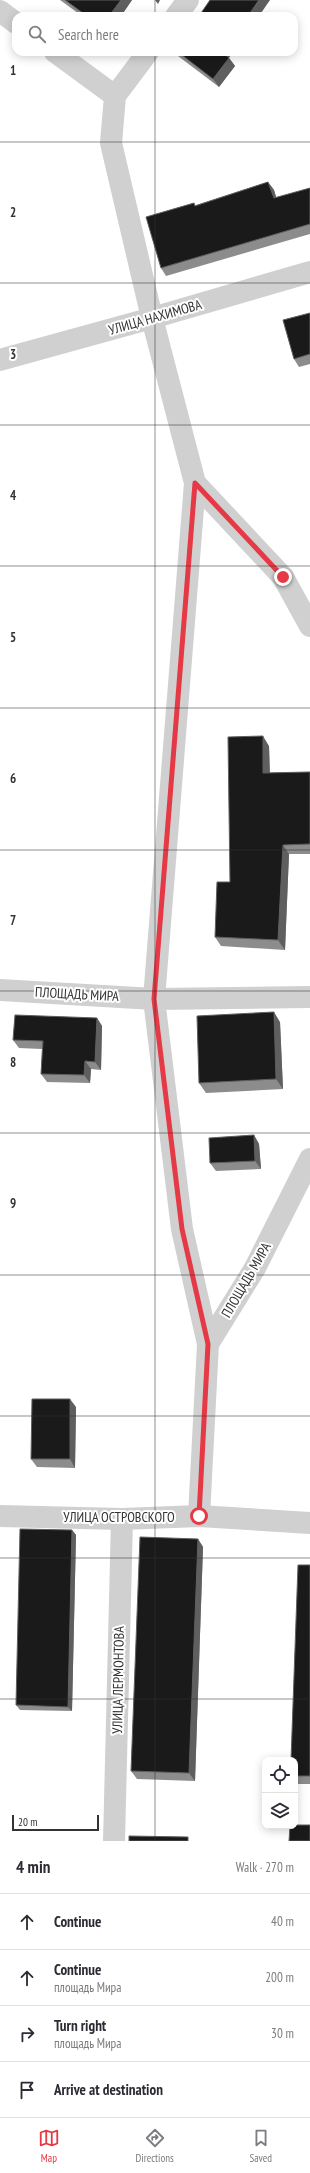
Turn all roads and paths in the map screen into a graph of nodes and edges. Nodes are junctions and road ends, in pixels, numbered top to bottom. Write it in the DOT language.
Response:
graph roads {
  1 [pos="188,0"];
  2 [pos="0,11"];
  3 [pos="179,12"];
  4 [pos="12,20"];
  5 [pos="60,56"];
  6 [pos="145,56"];
  7 [pos="115,96"];
  8 [pos="310,272"];
  9 [pos="152,318"];
  10 [pos="0,360"];
  11 [pos="195,483"];
  12 [pos="310,626"];
  13 [pos="0,990"];
  14 [pos="310,997"];
  15 [pos="154,999"];
  16 [pos="310,1159"];
  17 [pos="208,1344"];
  18 [pos="0,1516"];
  19 [pos="199,1516"];
  20 [pos="122,1519"];
  21 [pos="310,1523"];
  22 [pos="114,1841"];
  1 -- 3 [label="street"];
  2 -- 4 [label="street"];
  5 -- 7 [label="street"];
  6 -- 7 [label="street"];
  7 -- 9 [label="street"];
  8 -- 9 [label="street, УЛИЦА НАХИМОВА"];
  9 -- 10 [label="street, УЛИЦА НАХИМОВА"];
  9 -- 11 [label="street"];
  11 -- 12 [label="street"];
  11 -- 15 [label="street, ПЛОЩАДЬ МИРА"];
  13 -- 15 [label="street, ПЛОЩАДЬ МИРА"];
  14 -- 15 [label="street, ПЛОЩАДЬ МИРА"];
  15 -- 17 [label="street, ПЛОЩАДЬ МИРА"];
  16 -- 17 [label="street, ПЛОЩАДЬ МИРА"];
  17 -- 19 [label="street"];
  18 -- 20 [label="street, УЛИЦА ОСТРОВСКОГО"];
  19 -- 20 [label="street, УЛИЦА ОСТРОВСКОГО"];
  19 -- 21 [label="street, УЛИЦА ОСТРОВСКОГО"];
  20 -- 22 [label="street, УЛИЦА ЛЕРМОНТОВА"];
}
